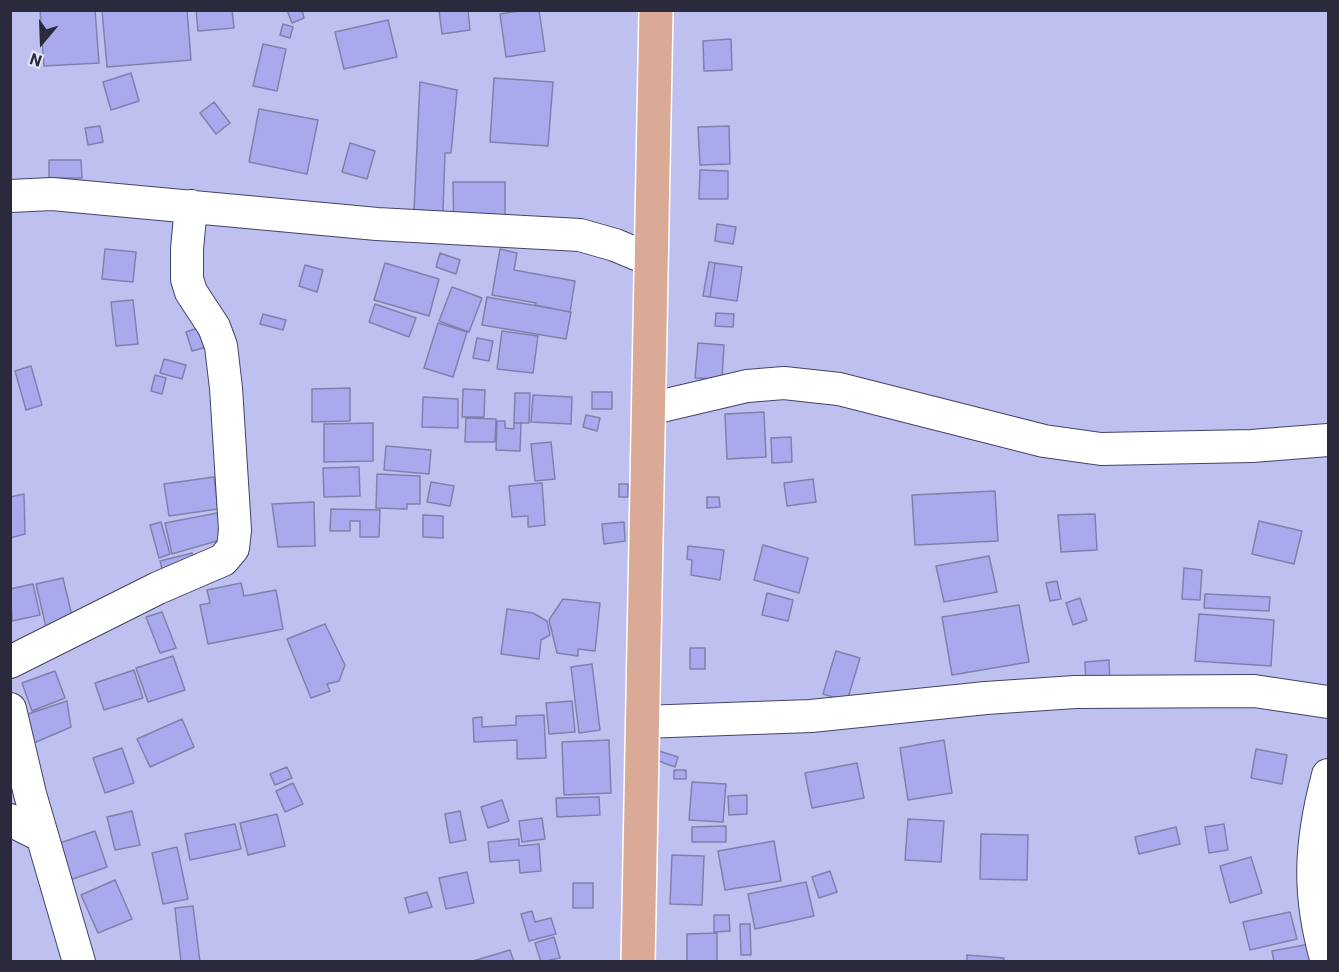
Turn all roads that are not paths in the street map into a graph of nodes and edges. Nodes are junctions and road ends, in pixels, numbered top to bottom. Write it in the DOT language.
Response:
graph roads {
  1 [pos="656,10"];
  2 [pos="10,196"];
  3 [pos="191,206"];
  4 [pos="651,260"];
  5 [pos="649,409"];
  6 [pos="1329,440"];
  7 [pos="10,662"];
  8 [pos="1329,702"];
  9 [pos="10,709"];
  10 [pos="642,722"];
  11 [pos="1329,775"];
  12 [pos="10,820"];
  13 [pos="42,836"];
  14 [pos="79,962"];
  15 [pos="638,962"];
  16 [pos="1327,962"];
  1 -- 4 [label="main road"];
  2 -- 3 [label="street"];
  3 -- 4 [label="street"];
  3 -- 7 [label="street"];
  4 -- 5 [label="main road"];
  5 -- 6 [label="street"];
  5 -- 10 [label="main road"];
  8 -- 10 [label="street"];
  9 -- 13 [label="street"];
  10 -- 15 [label="main road"];
  11 -- 16 [label="street"];
  12 -- 13 [label="street"];
  13 -- 14 [label="street"];
}
